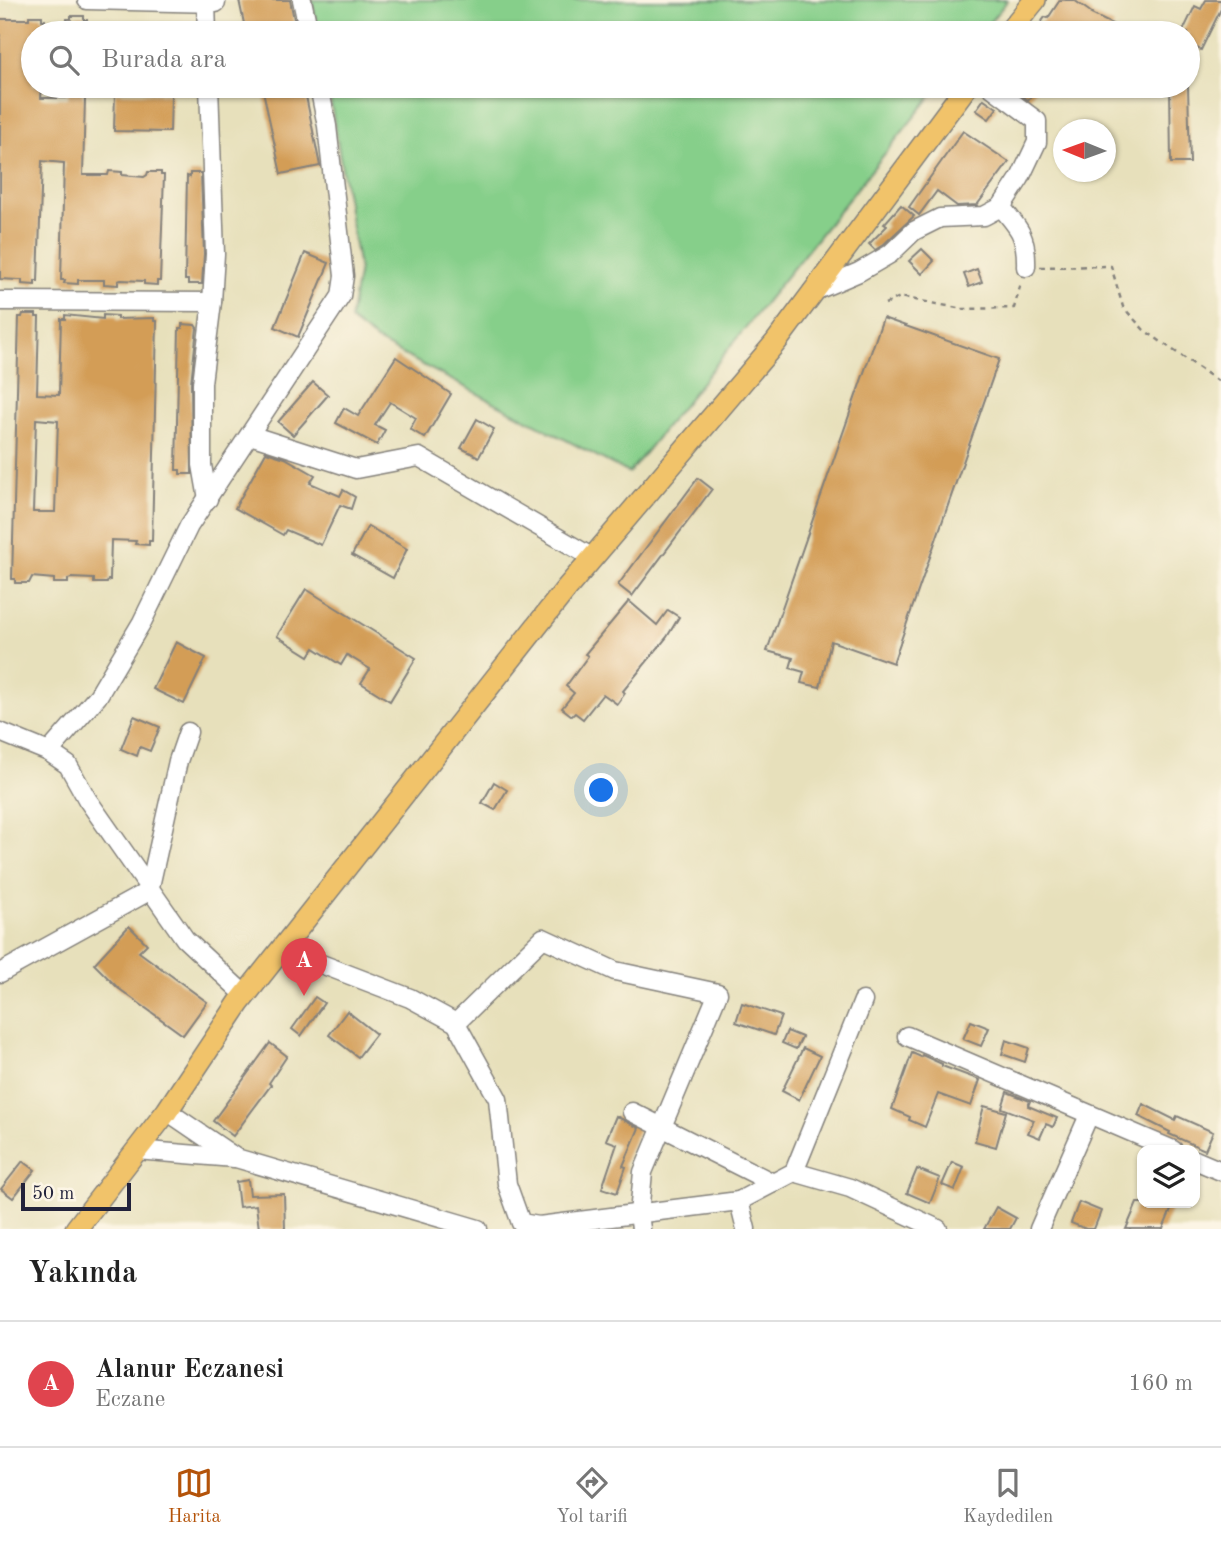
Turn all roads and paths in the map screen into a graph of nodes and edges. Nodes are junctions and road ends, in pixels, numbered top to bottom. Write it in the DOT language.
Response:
graph roads {
  1 [pos="87,0"];
  2 [pos="302,0"];
  3 [pos="1035,0"];
  4 [pos="211,2"];
  5 [pos="209,21"];
  6 [pos="306,21"];
  7 [pos="1018,21"];
  8 [pos="209,98"];
  9 [pos="321,98"];
  10 [pos="958,98"];
  11 [pos="1006,98"];
  12 [pos="1001,207"];
  13 [pos="1026,267"];
  14 [pos="811,293"];
  15 [pos="0,302"];
  16 [pos="212,302"];
  17 [pos="885,304"];
  18 [pos="1221,383"];
  19 [pos="250,435"];
  20 [pos="208,499"];
  21 [pos="593,558"];
  22 [pos="0,732"];
  23 [pos="188,732"];
  24 [pos="49,752"];
  25 [pos="149,891"];
  26 [pos="282,949"];
  27 [pos="0,973"];
  28 [pos="245,995"];
  29 [pos="863,1001"];
  30 [pos="456,1023"];
  31 [pos="906,1036"];
  32 [pos="167,1111"];
  33 [pos="632,1112"];
  34 [pos="1089,1115"];
  35 [pos="662,1127"];
  36 [pos="1161,1145"];
  37 [pos="136,1150"];
  38 [pos="236,1158"];
  39 [pos="1200,1162"];
  40 [pos="1221,1171"];
  41 [pos="794,1172"];
  42 [pos="774,1183"];
  43 [pos="739,1201"];
  44 [pos="640,1221"];
  45 [pos="520,1226"];
  46 [pos="76,1229"];
  47 [pos="478,1229"];
  48 [pos="746,1229"];
  49 [pos="938,1229"];
  50 [pos="1039,1229"];
  1 -- 4 [label="street"];
  2 -- 6 [label="street"];
  3 -- 7 [label="main road"];
  4 -- 5 [label="street"];
  8 -- 16 [label="street"];
  9 -- 19 [label="street"];
  10 -- 14 [label="main road"];
  11 -- 12 [label="street"];
  12 -- 13 [label="street"];
  12 -- 14 [label="street"];
  13 -- 17 [label="path"];
  13 -- 18 [label="path"];
  14 -- 21 [label="main road"];
  15 -- 16 [label="street"];
  16 -- 20 [label="street"];
  19 -- 20 [label="street"];
  19 -- 21 [label="street"];
  20 -- 24 [label="street"];
  21 -- 26 [label="main road"];
  22 -- 24 [label="street"];
  23 -- 25 [label="street"];
  24 -- 25 [label="street"];
  25 -- 27 [label="street"];
  25 -- 28 [label="street"];
  26 -- 28 [label="main road"];
  26 -- 30 [label="street"];
  28 -- 32 [label="main road"];
  29 -- 41 [label="street"];
  30 -- 35 [label="street"];
  30 -- 45 [label="street"];
  31 -- 34 [label="street"];
  32 -- 37 [label="main road"];
  32 -- 38 [label="street"];
  33 -- 35 [label="street"];
  34 -- 36 [label="street"];
  34 -- 50 [label="street"];
  35 -- 42 [label="street"];
  35 -- 44 [label="street"];
  37 -- 38 [label="street"];
  37 -- 46 [label="main road"];
  38 -- 47 [label="street"];
  39 -- 40 [label="street"];
  41 -- 42 [label="street"];
  41 -- 49 [label="street"];
  42 -- 43 [label="street"];
  43 -- 44 [label="street"];
  43 -- 48 [label="street"];
  44 -- 45 [label="street"];
}
